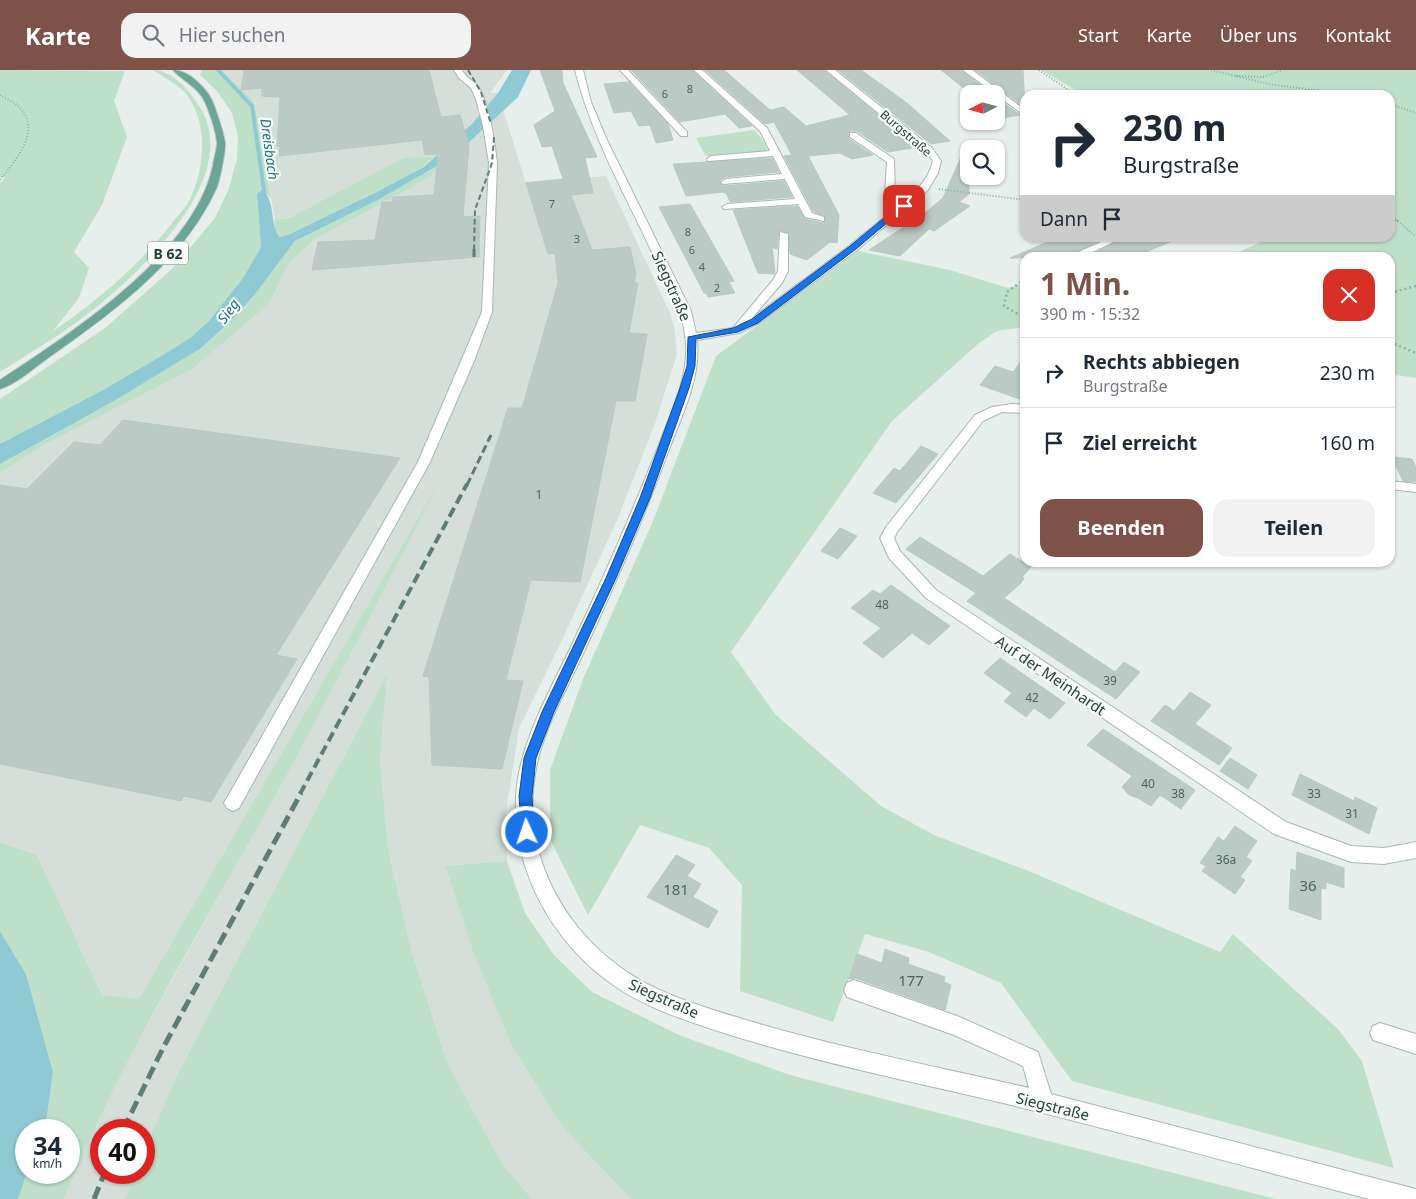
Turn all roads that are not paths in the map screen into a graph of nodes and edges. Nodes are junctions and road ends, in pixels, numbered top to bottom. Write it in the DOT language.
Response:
graph roads {
  1 [pos="177,70"];
  2 [pos="458,70"];
  3 [pos="579,70"];
  4 [pos="624,70"];
  5 [pos="698,70"];
  6 [pos="830,70"];
  7 [pos="967,70"];
  8 [pos="1020,110"];
  9 [pos="684,134"];
  10 [pos="853,135"];
  11 [pos="775,153"];
  12 [pos="711,159"];
  13 [pos="787,176"];
  14 [pos="726,182"];
  15 [pos="800,201"];
  16 [pos="904,206"];
  17 [pos="727,207"];
  18 [pos="820,219"];
  19 [pos="783,234"];
  20 [pos="1108,242"];
  21 [pos="1084,252"];
  22 [pos="735,331"];
  23 [pos="692,337"];
  24 [pos="0,385"];
  25 [pos="1020,408"];
  26 [pos="1395,486"];
  27 [pos="1416,488"];
  28 [pos="233,803"];
  29 [pos="1416,850"];
  30 [pos="854,990"];
  31 [pos="1380,1033"];
  32 [pos="1416,1044"];
  33 [pos="1042,1102"];
  34 [pos="1412,1199"];
  1 -- 24 [label="main road, B 62"];
  2 -- 28 [label="street"];
  3 -- 23 [label="street, Siegstraße"];
  4 -- 9 [label="street"];
  5 -- 11 [label="street"];
  6 -- 16 [label="street, Burgstraße"];
  7 -- 8 [label="street"];
  10 -- 16 [label="street"];
  11 -- 12 [label="street"];
  11 -- 13 [label="street"];
  13 -- 14 [label="street"];
  13 -- 15 [label="street"];
  15 -- 17 [label="street"];
  15 -- 18 [label="street"];
  16 -- 22 [label="street, Burgstraße"];
  19 -- 22 [label="street"];
  20 -- 21 [label="street"];
  22 -- 23 [label="street, Burgstraße"];
  23 -- 33 [label="street, Siegstraße"];
  25 -- 29 [label="street, Auf der Meinhardt"];
  26 -- 27 [label="street"];
  30 -- 33 [label="street"];
  31 -- 32 [label="street"];
  33 -- 34 [label="street, Siegstraße"];
}
